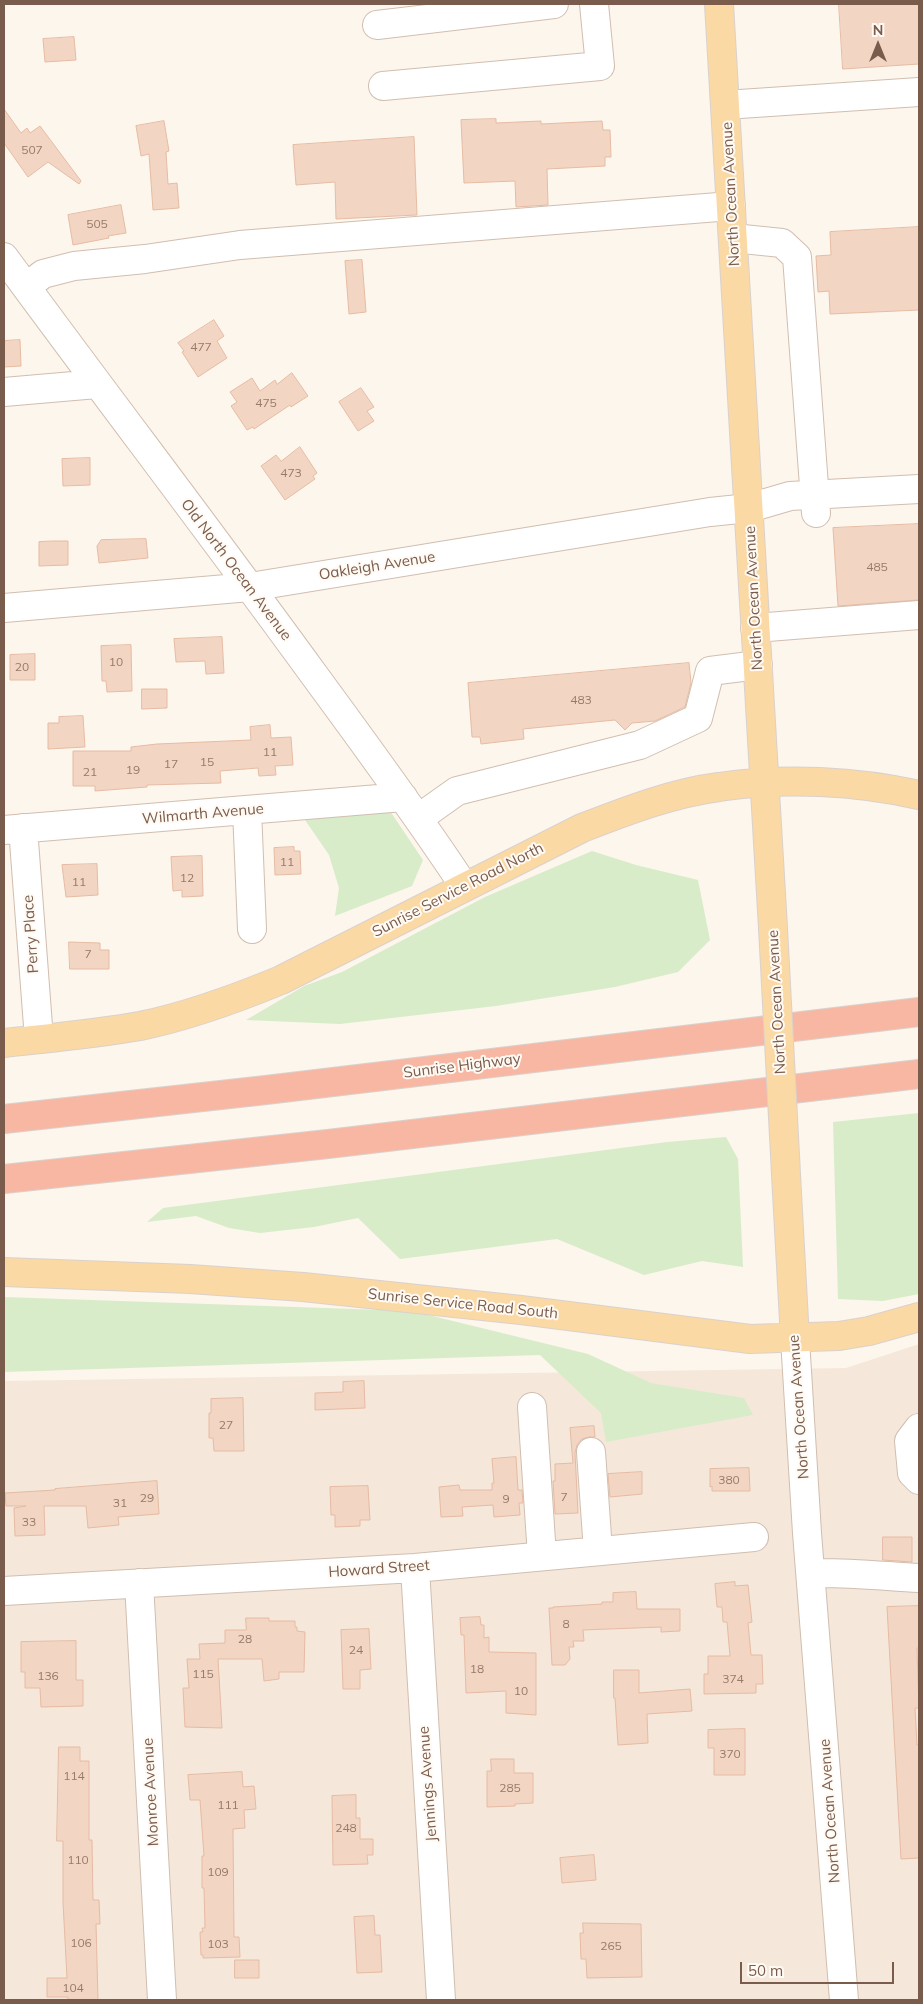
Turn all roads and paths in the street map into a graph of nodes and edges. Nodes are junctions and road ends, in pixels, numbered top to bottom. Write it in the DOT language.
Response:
graph roads {
  1 [pos="554,4"];
  2 [pos="594,4"];
  3 [pos="719,4"];
  4 [pos="377,25"];
  5 [pos="383,86"];
  6 [pos="919,92"];
  7 [pos="725,105"];
  8 [pos="731,206"];
  9 [pos="733,238"];
  10 [pos="4,258"];
  11 [pos="26,287"];
  12 [pos="97,384"];
  13 [pos="4,392"];
  14 [pos="919,489"];
  15 [pos="815,504"];
  16 [pos="919,506"];
  17 [pos="749,508"];
  18 [pos="250,587"];
  19 [pos="4,608"];
  20 [pos="919,615"];
  21 [pos="755,628"];
  22 [pos="758,665"];
  23 [pos="766,783"];
  24 [pos="919,795"];
  25 [pos="411,807"];
  26 [pos="247,810"];
  27 [pos="13,829"];
  28 [pos="464,886"];
  29 [pos="252,929"];
  30 [pos="919,1012"];
  31 [pos="39,1039"];
  32 [pos="4,1043"];
  33 [pos="919,1074"];
  34 [pos="4,1118"];
  35 [pos="4,1179"];
  36 [pos="4,1272"];
  37 [pos="919,1317"];
  38 [pos="795,1339"];
  39 [pos="532,1407"];
  40 [pos="916,1437"];
  41 [pos="591,1452"];
  42 [pos="919,1480"];
  43 [pos="754,1537"];
  44 [pos="598,1551"];
  45 [pos="542,1556"];
  46 [pos="415,1568"];
  47 [pos="811,1573"];
  48 [pos="919,1578"];
  49 [pos="139,1583"];
  50 [pos="4,1591"];
  51 [pos="162,2000"];
  52 [pos="442,2000"];
  53 [pos="844,2000"];
  1 -- 4 [label="street"];
  2 -- 5 [label="street"];
  3 -- 7 [label="main road, North Ocean Avenue"];
  6 -- 7 [label="street"];
  7 -- 8 [label="main road, North Ocean Avenue"];
  8 -- 9 [label="main road, North Ocean Avenue"];
  8 -- 11 [label="street"];
  9 -- 15 [label="street"];
  9 -- 17 [label="main road, North Ocean Avenue"];
  10 -- 11 [label="street, Old North Ocean Avenue"];
  11 -- 12 [label="street, Old North Ocean Avenue"];
  12 -- 13 [label="street"];
  12 -- 18 [label="street, Old North Ocean Avenue"];
  14 -- 15 [label="street"];
  15 -- 16 [label="street"];
  15 -- 17 [label="street, Oakleigh Avenue"];
  17 -- 18 [label="street, Oakleigh Avenue"];
  17 -- 21 [label="main road, North Ocean Avenue"];
  18 -- 19 [label="street, Oakleigh Avenue"];
  18 -- 25 [label="street, Old North Ocean Avenue"];
  20 -- 21 [label="street"];
  21 -- 22 [label="main road, North Ocean Avenue"];
  22 -- 23 [label="main road, North Ocean Avenue"];
  22 -- 25 [label="street"];
  23 -- 24 [label="main road, Sunrise Service Road North"];
  23 -- 28 [label="main road, Sunrise Service Road North"];
  23 -- 38 [label="main road, North Ocean Avenue, bridge"];
  25 -- 26 [label="street, Wilmarth Avenue"];
  25 -- 28 [label="street, Old North Ocean Avenue"];
  26 -- 27 [label="street, Wilmarth Avenue"];
  26 -- 29 [label="street"];
  27 -- 31 [label="street, Perry Place"];
  28 -- 31 [label="main road, Sunrise Service Road North"];
  30 -- 34 [label="highway, Sunrise Highway"];
  31 -- 32 [label="main road, Sunrise Service Road North"];
  33 -- 35 [label="highway"];
  36 -- 38 [label="main road, Sunrise Service Road South"];
  37 -- 38 [label="main road, Sunrise Service Road South"];
  38 -- 47 [label="street, North Ocean Avenue"];
  39 -- 45 [label="street"];
  40 -- 42 [label="street"];
  41 -- 44 [label="street"];
  43 -- 44 [label="street, Howard Street"];
  44 -- 45 [label="street, Howard Street"];
  45 -- 46 [label="street, Howard Street"];
  46 -- 49 [label="street, Howard Street"];
  46 -- 52 [label="street, Jennings Avenue"];
  47 -- 48 [label="street"];
  47 -- 53 [label="street, North Ocean Avenue"];
  49 -- 50 [label="street, Howard Street"];
  49 -- 51 [label="street, Monroe Avenue"];
}
